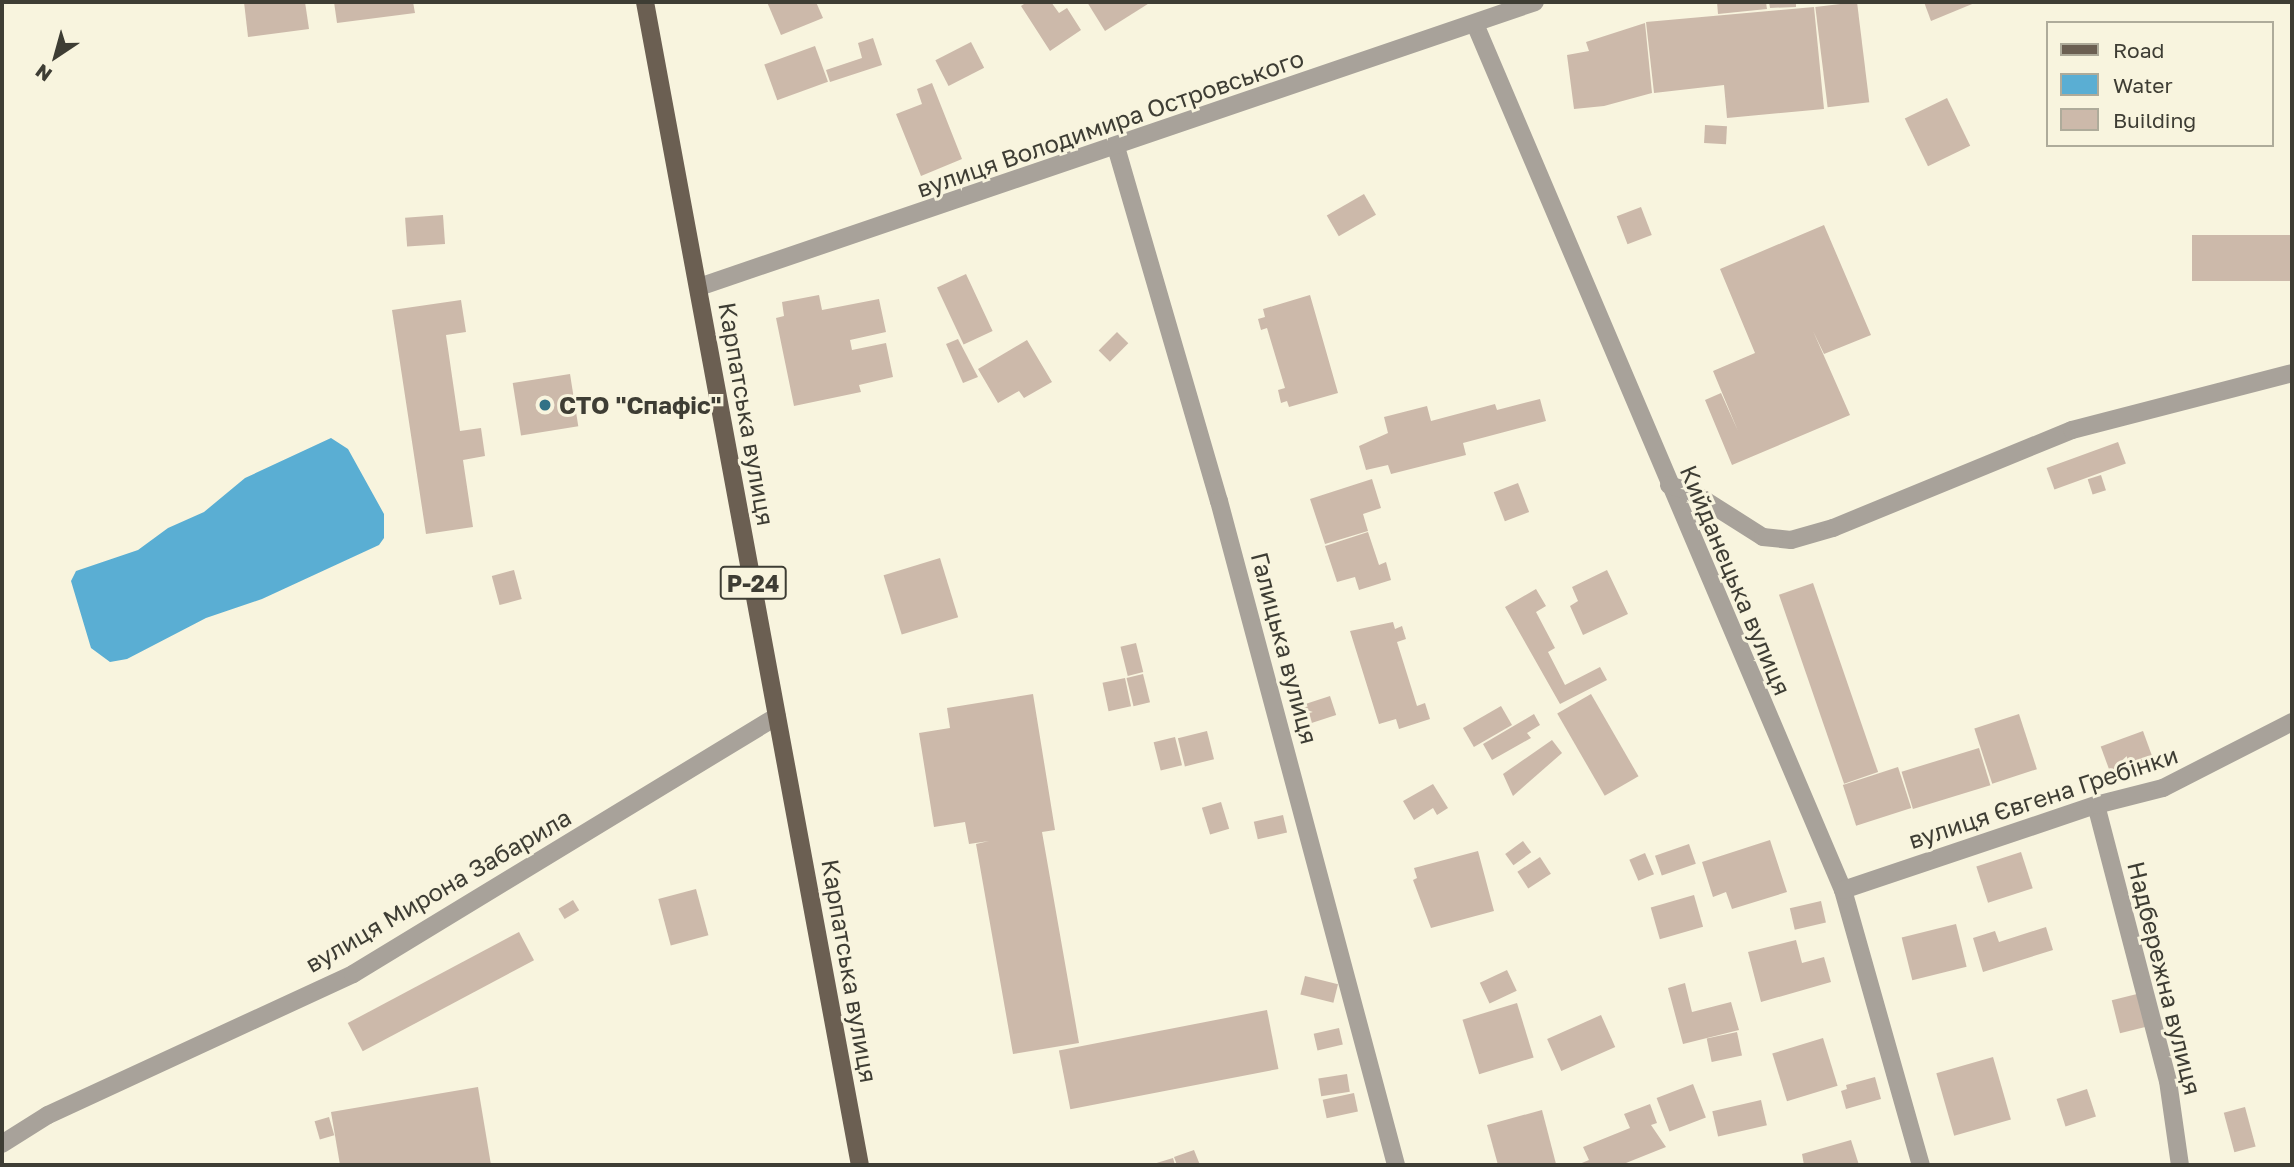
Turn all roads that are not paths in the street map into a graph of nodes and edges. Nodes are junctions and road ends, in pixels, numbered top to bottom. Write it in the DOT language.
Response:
graph roads {
  1 [pos="645,2"];
  2 [pos="1535,2"];
  3 [pos="1475,24"];
  4 [pos="1116,147"];
  5 [pos="699,287"];
  6 [pos="2292,373"];
  7 [pos="1669,485"];
  8 [pos="777,716"];
  9 [pos="2292,722"];
  10 [pos="2096,805"];
  11 [pos="1843,890"];
  12 [pos="2,1144"];
  13 [pos="860,1165"];
  14 [pos="1396,1165"];
  15 [pos="1920,1165"];
  16 [pos="2180,1165"];
  1 -- 5 [label="main road, Карпатська вулиця / Р-24"];
  2 -- 3 [label="street, вулиця Володимира Островського"];
  3 -- 4 [label="street, вулиця Володимира Островського"];
  3 -- 7 [label="street, Кийданецька вулиця"];
  4 -- 5 [label="street, вулиця Володимира Островського"];
  4 -- 14 [label="street, Галицька вулиця"];
  5 -- 8 [label="main road, Карпатська вулиця / Р-24"];
  6 -- 7 [label="street"];
  7 -- 11 [label="street, Кийданецька вулиця"];
  8 -- 12 [label="street, вулиця Мирона Забарила"];
  8 -- 13 [label="main road, Карпатська вулиця / Р-24"];
  9 -- 10 [label="street, вулиця Євгена Гребінки"];
  10 -- 11 [label="street, вулиця Євгена Гребінки"];
  10 -- 16 [label="street, Надбережна вулиця"];
  11 -- 15 [label="street, Кийданецька вулиця"];
}
